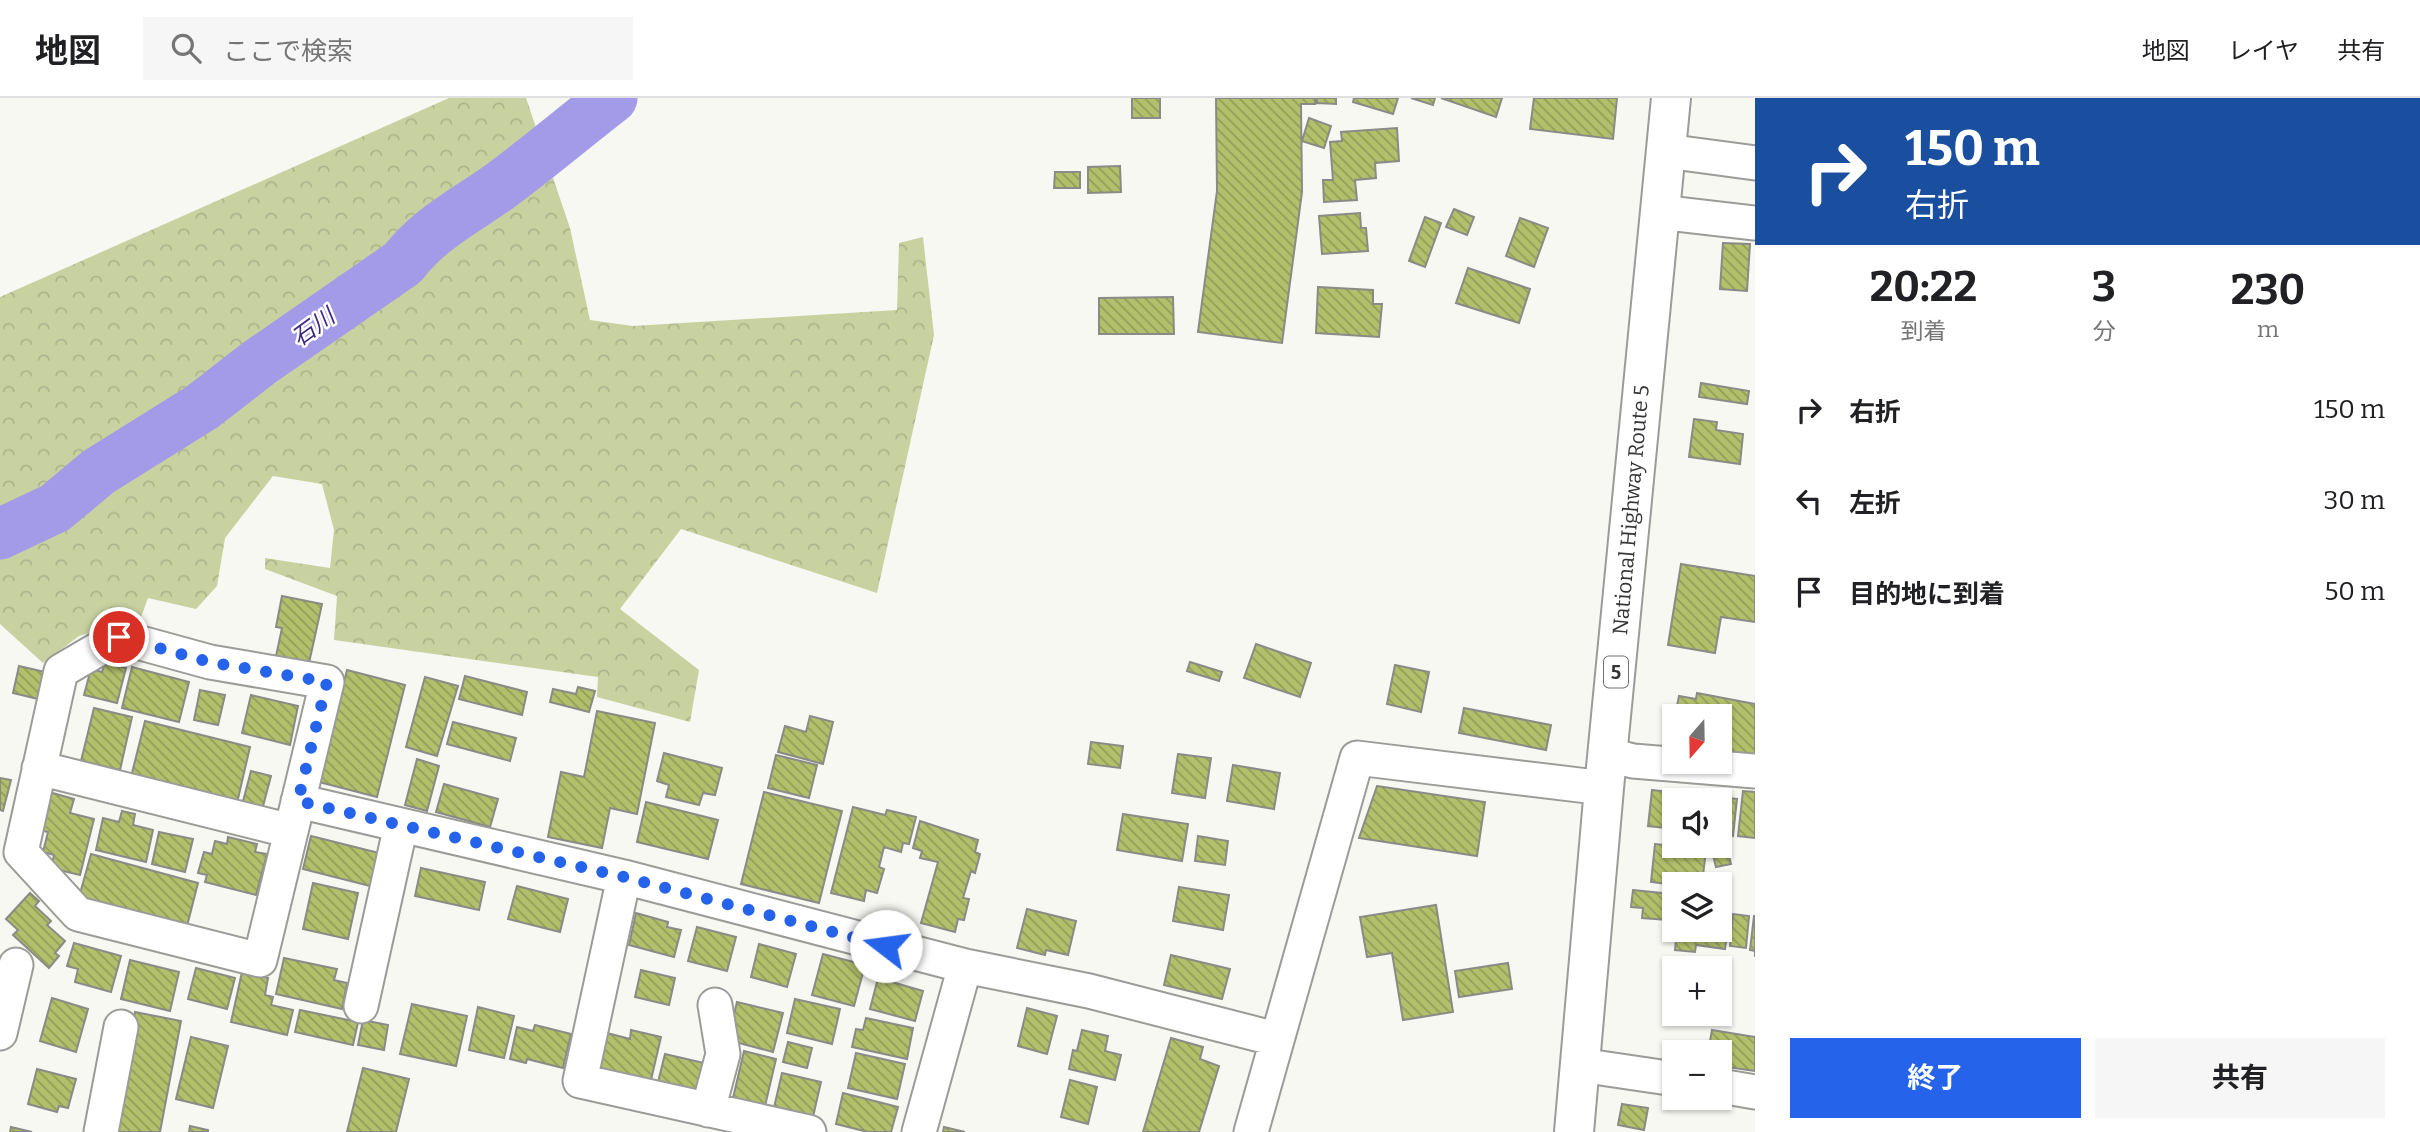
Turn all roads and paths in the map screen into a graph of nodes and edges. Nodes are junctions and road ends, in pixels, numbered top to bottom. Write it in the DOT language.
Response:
graph roads {
  1 [pos="1671,98"];
  2 [pos="1665,151"];
  3 [pos="1755,163"];
  4 [pos="1660,212"];
  5 [pos="1755,223"];
  6 [pos="39,768"];
  7 [pos="1755,771"];
  8 [pos="1606,772"];
  9 [pos="295,816"];
  10 [pos="401,825"];
  11 [pos="624,877"];
  12 [pos="16,965"];
  13 [pos="965,966"];
  14 [pos="715,1005"];
  15 [pos="361,1006"];
  16 [pos="121,1027"];
  17 [pos="0,1034"];
  18 [pos="1276,1039"];
  19 [pos="1580,1065"];
  20 [pos="1662,1077"];
  21 [pos="1732,1089"];
  22 [pos="1755,1092"];
  23 [pos="708,1110"];
  24 [pos="101,1132"];
  25 [pos="809,1132"];
  26 [pos="919,1132"];
  27 [pos="1251,1132"];
  28 [pos="1574,1132"];
  1 -- 2 [label="highway, National Highway Route 5 / 5"];
  2 -- 3 [label="street"];
  2 -- 4 [label="highway, National Highway Route 5 / 5"];
  4 -- 5 [label="street"];
  4 -- 8 [label="highway, National Highway Route 5 / 5"];
  6 -- 9 [label="street"];
  6 -- 9 [label="street"];
  6 -- 9 [label="street"];
  7 -- 8 [label="street"];
  8 -- 18 [label="street"];
  8 -- 19 [label="highway, National Highway Route 5 / 5"];
  9 -- 10 [label="street"];
  10 -- 11 [label="street"];
  10 -- 15 [label="street"];
  11 -- 13 [label="street"];
  11 -- 23 [label="street"];
  12 -- 17 [label="street"];
  13 -- 18 [label="street"];
  13 -- 26 [label="street"];
  14 -- 23 [label="street"];
  16 -- 24 [label="street"];
  18 -- 27 [label="street"];
  19 -- 20 [label="street"];
  19 -- 28 [label="highway, National Highway Route 5 / 5"];
  21 -- 22 [label="street"];
  23 -- 25 [label="street"];
}
